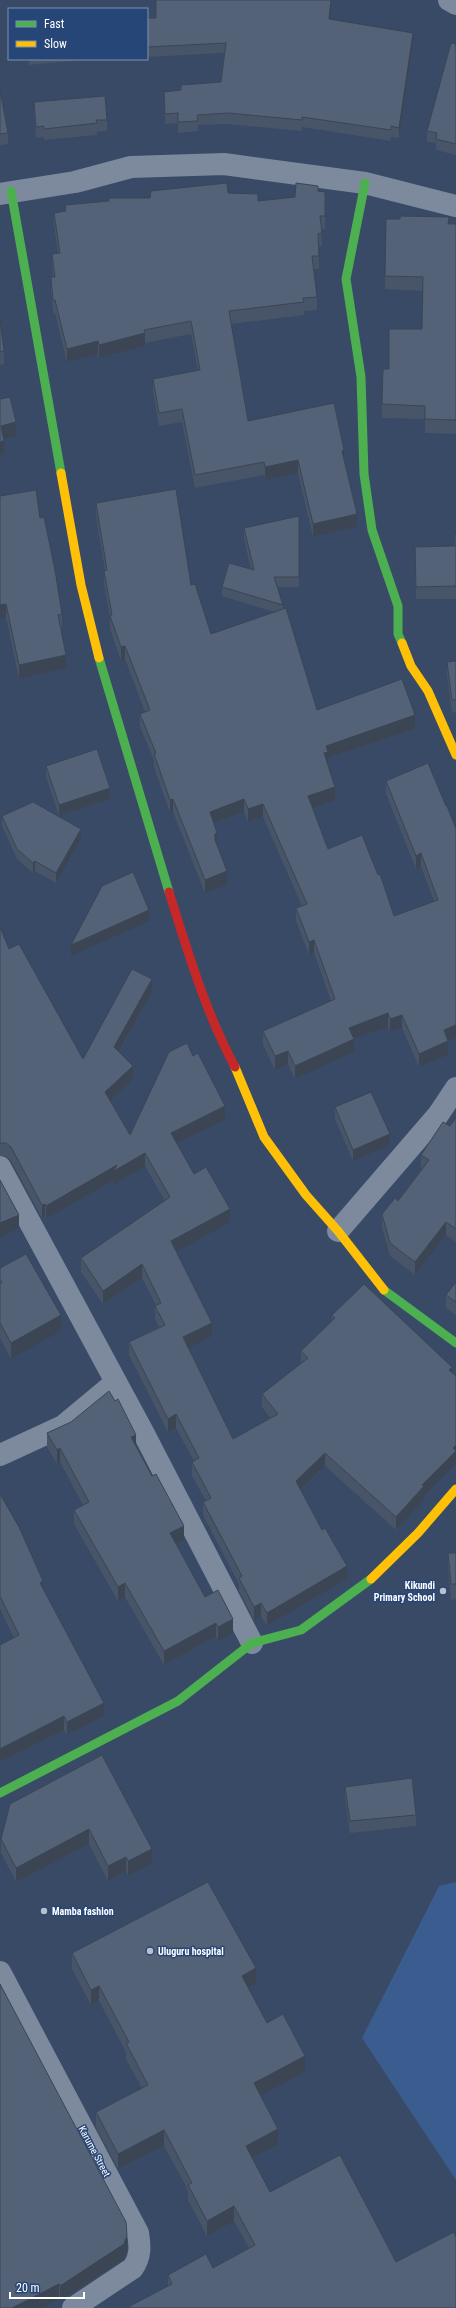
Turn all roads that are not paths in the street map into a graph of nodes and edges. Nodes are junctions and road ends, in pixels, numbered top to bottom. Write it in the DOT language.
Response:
graph roads {
  1 [pos="449,0"];
  2 [pos="456,4"];
  3 [pos="366,183"];
  4 [pos="6,192"];
  5 [pos="456,206"];
  6 [pos="456,755"];
  7 [pos="456,1088"];
  8 [pos="0,1166"];
  9 [pos="338,1231"];
  10 [pos="456,1343"];
  11 [pos="116,1382"];
  12 [pos="0,1455"];
  13 [pos="456,1489"];
  14 [pos="252,1643"];
  15 [pos="0,1793"];
  16 [pos="0,1972"];
  17 [pos="73,2308"];
  1 -- 2 [label="street"];
  3 -- 4 [label="street"];
  3 -- 5 [label="street"];
  3 -- 6 [label="street"];
  4 -- 9 [label="street"];
  7 -- 9 [label="street"];
  8 -- 11 [label="street"];
  9 -- 10 [label="street"];
  11 -- 12 [label="street"];
  11 -- 14 [label="street"];
  13 -- 14 [label="street"];
  14 -- 15 [label="street"];
  16 -- 17 [label="street, Karume Street"];
}
